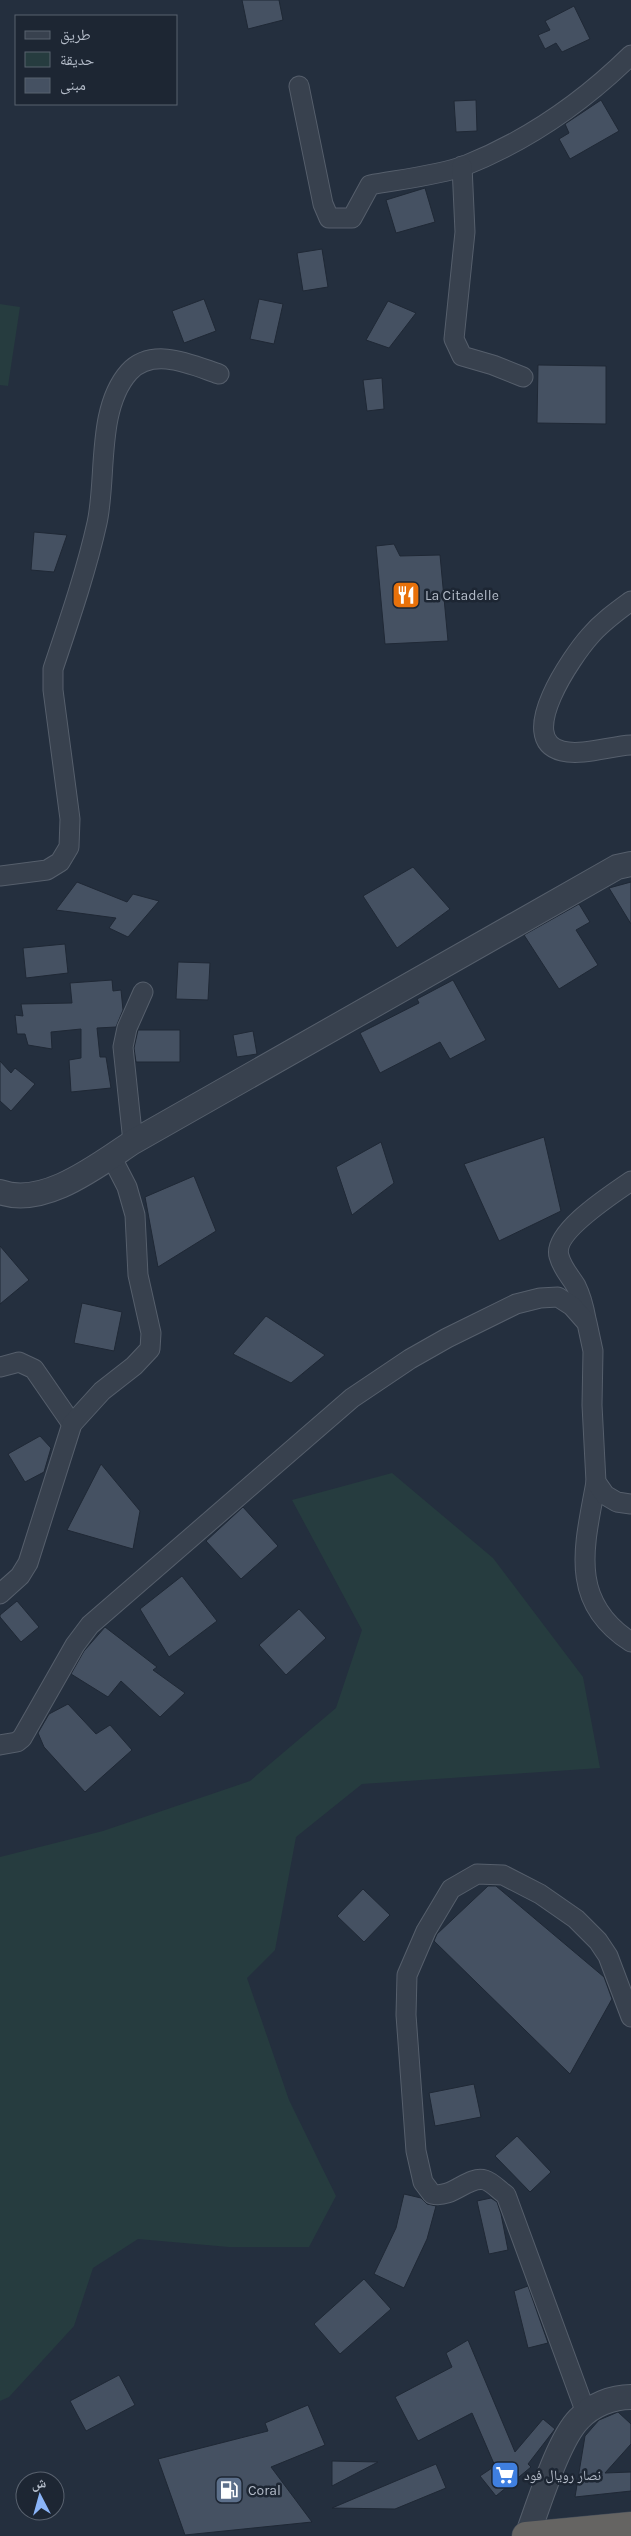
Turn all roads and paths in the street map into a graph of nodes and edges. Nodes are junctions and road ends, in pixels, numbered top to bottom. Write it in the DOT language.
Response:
graph roads {
  1 [pos="631,55"];
  2 [pos="299,86"];
  3 [pos="462,166"];
  4 [pos="219,374"];
  5 [pos="523,377"];
  6 [pos="631,601"];
  7 [pos="631,745"];
  8 [pos="631,864"];
  9 [pos="0,876"];
  10 [pos="143,992"];
  11 [pos="133,1142"];
  12 [pos="111,1156"];
  13 [pos="631,1180"];
  14 [pos="0,1192"];
  15 [pos="587,1323"];
  16 [pos="0,1367"];
  17 [pos="72,1424"];
  18 [pos="596,1482"];
  19 [pos="631,1504"];
  20 [pos="0,1594"];
  21 [pos="631,1642"];
  22 [pos="0,1745"];
  23 [pos="631,2017"];
  24 [pos="631,2397"];
  25 [pos="586,2413"];
  26 [pos="631,2526"];
  27 [pos="526,2536"];
  1 -- 3 [label="street"];
  2 -- 3 [label="street"];
  3 -- 5 [label="street"];
  4 -- 9 [label="street"];
  6 -- 7 [label="street"];
  8 -- 11 [label="street"];
  10 -- 11 [label="street"];
  11 -- 12 [label="street"];
  12 -- 14 [label="street"];
  12 -- 17 [label="street"];
  13 -- 15 [label="street"];
  15 -- 18 [label="street"];
  15 -- 22 [label="street"];
  16 -- 17 [label="street"];
  17 -- 20 [label="street"];
  18 -- 19 [label="street"];
  18 -- 21 [label="street"];
  23 -- 25 [label="street"];
  24 -- 25 [label="street"];
  25 -- 27 [label="street"];
  26 -- 27 [label="highway"];
}
